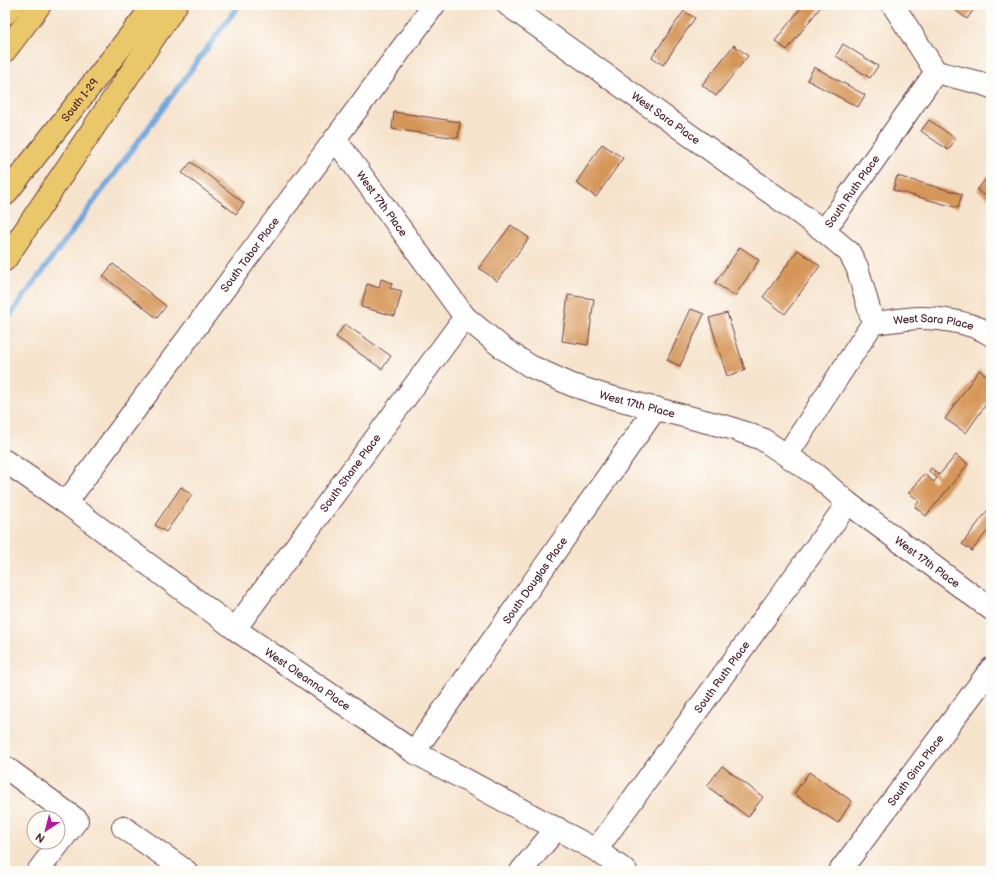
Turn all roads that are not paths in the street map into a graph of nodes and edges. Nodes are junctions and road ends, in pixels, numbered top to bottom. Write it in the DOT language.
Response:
graph roads {
  1 [pos="13,5"];
  2 [pos="40,5"];
  3 [pos="154,5"];
  4 [pos="176,5"];
  5 [pos="434,5"];
  6 [pos="508,5"];
  7 [pos="893,5"];
  8 [pos="5,14"];
  9 [pos="5,51"];
  10 [pos="936,72"];
  11 [pos="991,87"];
  12 [pos="335,139"];
  13 [pos="5,194"];
  14 [pos="824,231"];
  15 [pos="5,260"];
  16 [pos="465,317"];
  17 [pos="873,323"];
  18 [pos="991,335"];
  19 [pos="656,408"];
  20 [pos="787,455"];
  21 [pos="5,461"];
  22 [pos="66,503"];
  23 [pos="848,503"];
  24 [pos="991,610"];
  25 [pos="235,629"];
  26 [pos="991,669"];
  27 [pos="414,752"];
  28 [pos="6,769"];
  29 [pos="123,827"];
  30 [pos="557,828"];
  31 [pos="596,850"];
  32 [pos="38,871"];
  33 [pos="186,871"];
  34 [pos="521,871"];
  35 [pos="626,871"];
  36 [pos="840,871"];
  1 -- 8 [label="highway"];
  2 -- 9 [label="highway"];
  3 -- 13 [label="highway, South I-29"];
  4 -- 15 [label="highway"];
  5 -- 12 [label="street, South Tabor Place"];
  6 -- 14 [label="street, West Sara Place"];
  7 -- 10 [label="street"];
  10 -- 11 [label="street"];
  10 -- 14 [label="street, South Ruth Place"];
  12 -- 16 [label="street, West 17th Place"];
  12 -- 22 [label="street, South Tabor Place"];
  14 -- 17 [label="street, South Ruth Place"];
  16 -- 19 [label="street, West 17th Place"];
  16 -- 25 [label="street, South Shane Place"];
  17 -- 18 [label="street, West Sara Place"];
  17 -- 20 [label="street"];
  19 -- 20 [label="street, West 17th Place"];
  19 -- 27 [label="street, South Douglas Place"];
  20 -- 23 [label="street, West 17th Place"];
  21 -- 22 [label="street, West Oleanna Place"];
  22 -- 25 [label="street, West Oleanna Place"];
  23 -- 24 [label="street, West 17th Place"];
  23 -- 31 [label="street, South Ruth Place"];
  25 -- 27 [label="street, West Oleanna Place"];
  26 -- 36 [label="street, South Gina Place"];
  27 -- 30 [label="street, West Oleanna Place"];
  28 -- 32 [label="street"];
  29 -- 33 [label="street"];
  30 -- 31 [label="street, West Oleanna Place"];
  30 -- 34 [label="street"];
  31 -- 35 [label="street, West Oleanna Place"];
}
